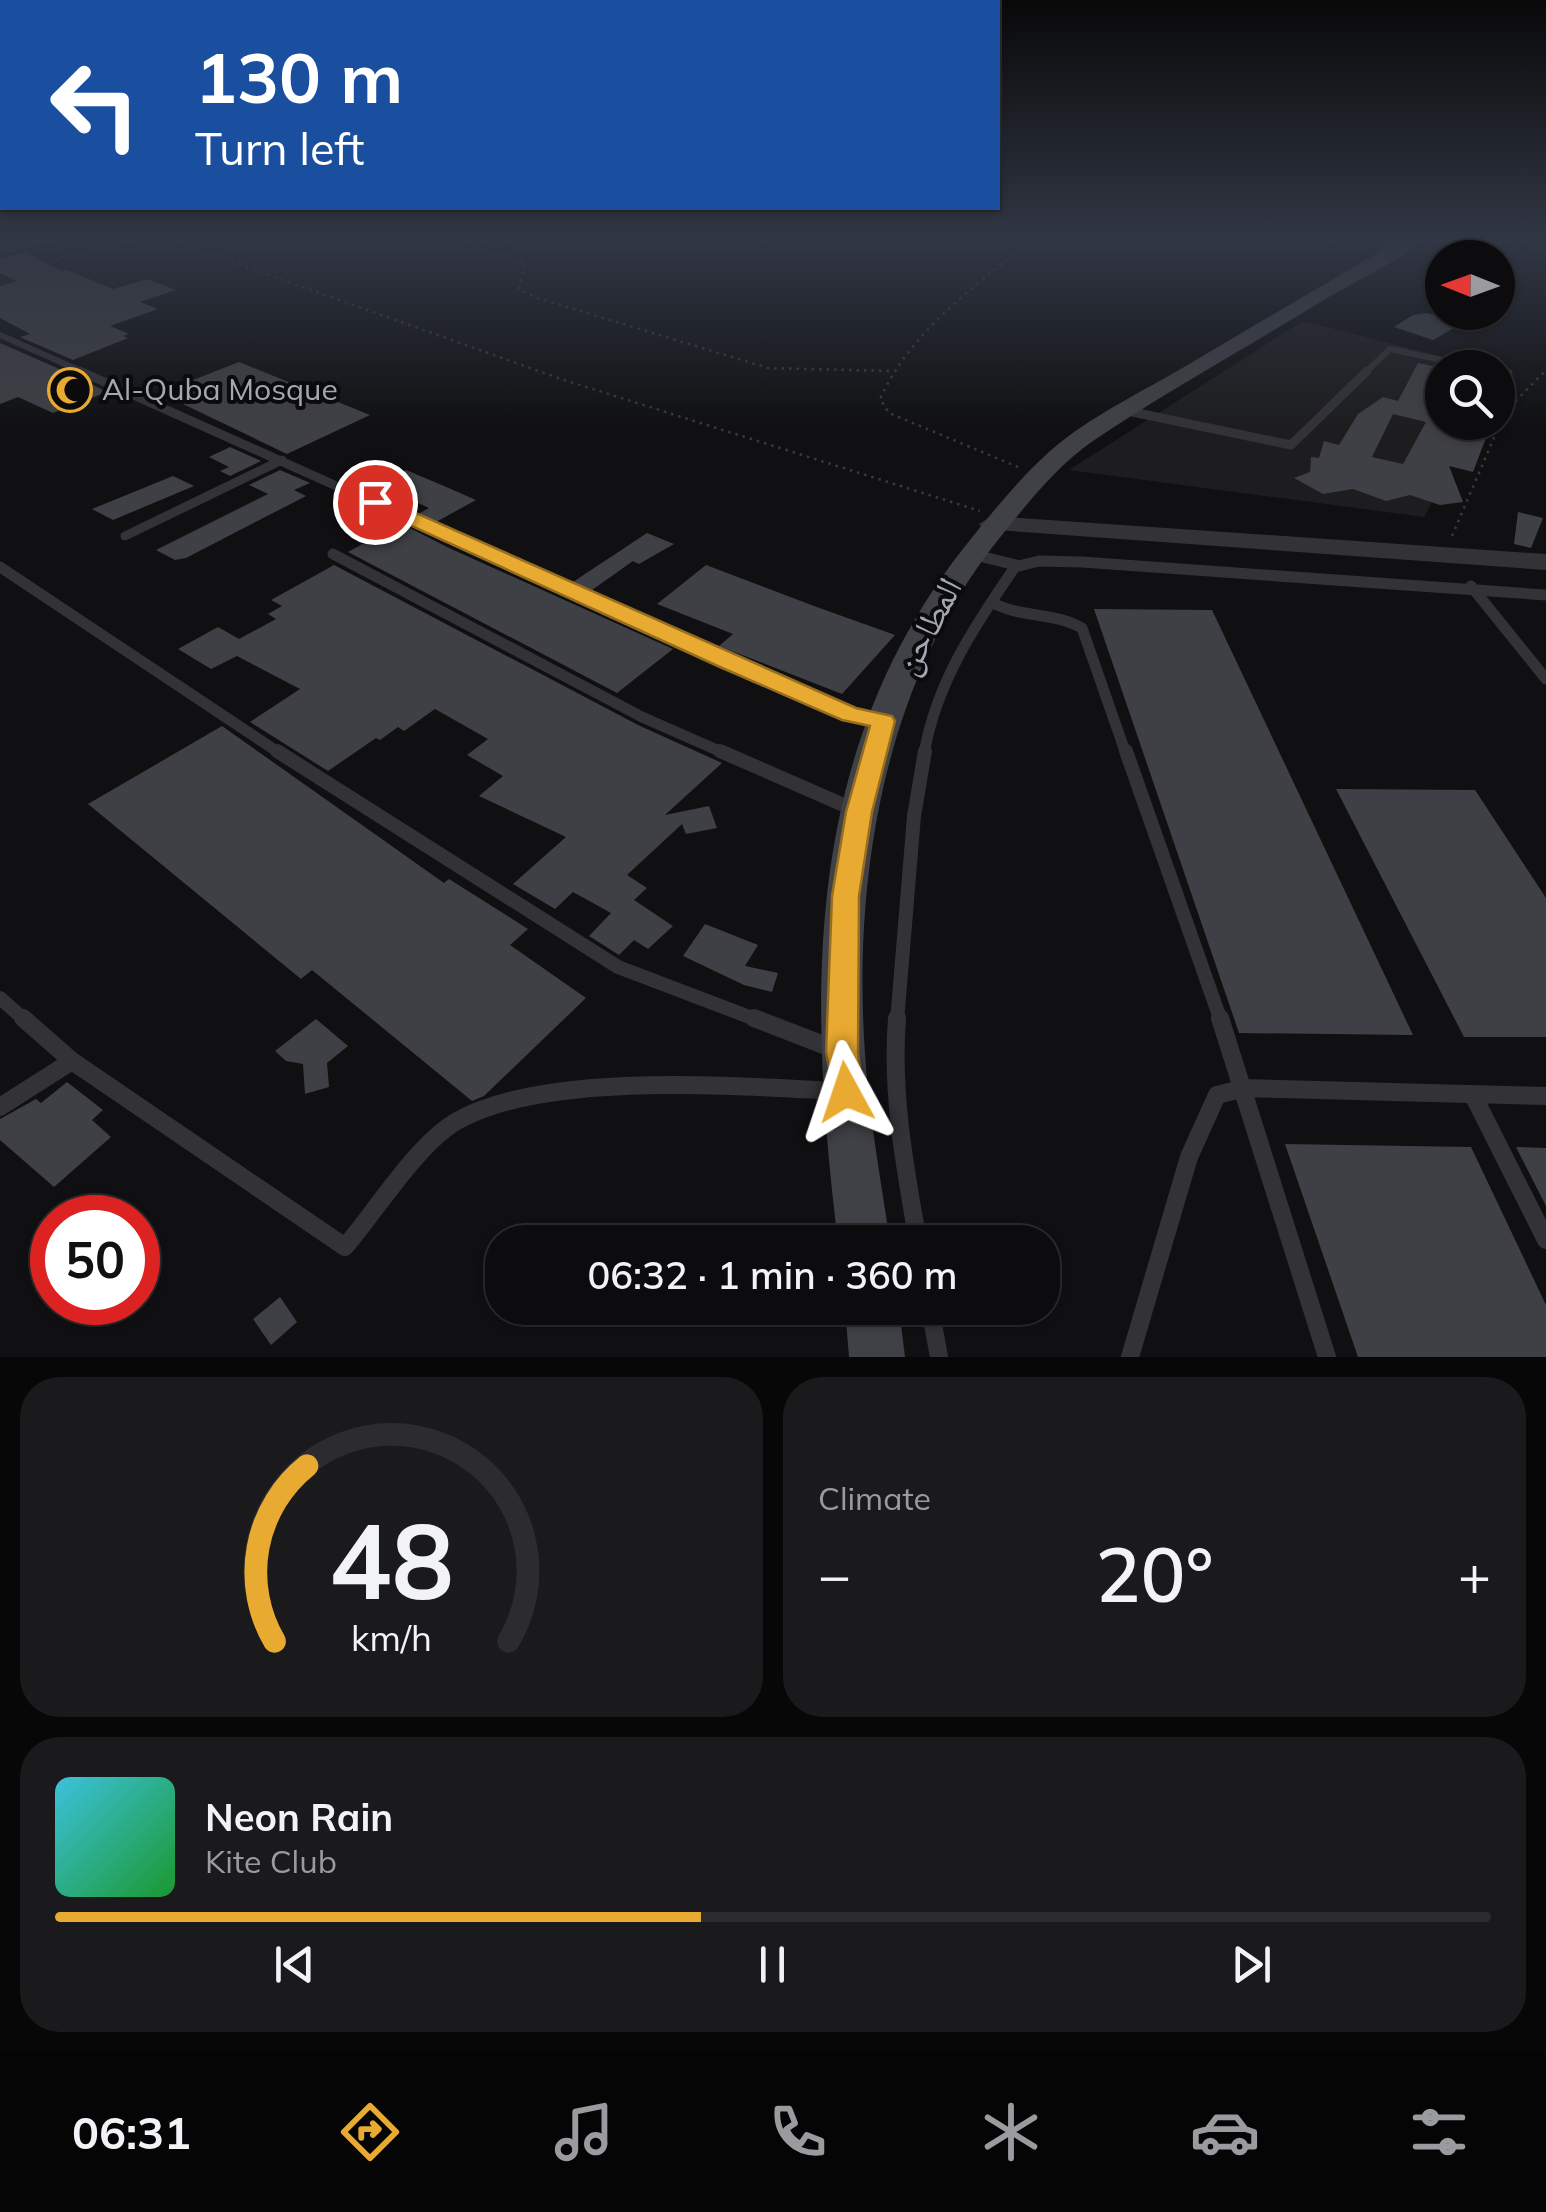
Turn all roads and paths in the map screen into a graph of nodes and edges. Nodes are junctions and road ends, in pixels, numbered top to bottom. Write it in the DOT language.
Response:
graph roads {
  1 [pos="346,302"];
  2 [pos="551,302"];
  3 [pos="960,302"];
  4 [pos="1303,302"];
  5 [pos="0,335"];
  6 [pos="1425,357"];
  7 [pos="1546,370"];
  8 [pos="890,371"];
  9 [pos="1123,410"];
  10 [pos="282,460"];
  11 [pos="1037,475"];
  12 [pos="995,520"];
  13 [pos="125,536"];
  14 [pos="968,553"];
  15 [pos="333,554"];
  16 [pos="1444,554"];
  17 [pos="1546,562"];
  18 [pos="0,566"];
  19 [pos="1020,566"];
  20 [pos="1472,586"];
  21 [pos="1546,595"];
  22 [pos="993,603"];
  23 [pos="1546,678"];
  24 [pos="883,721"];
  25 [pos="859,812"];
  26 [pos="0,998"];
  27 [pos="842,1052"];
  28 [pos="72,1061"];
  29 [pos="1246,1088"];
  30 [pos="846,1092"];
  31 [pos="1473,1095"];
  32 [pos="1546,1096"];
  33 [pos="0,1107"];
  34 [pos="862,1225"];
  35 [pos="915,1225"];
  36 [pos="1546,1240"];
  37 [pos="874,1325"];
  38 [pos="933,1325"];
  39 [pos="878,1357"];
  40 [pos="939,1357"];
  41 [pos="1130,1357"];
  42 [pos="1327,1357"];
  1 -- 12 [label="path"];
  2 -- 8 [label="path"];
  3 -- 8 [label="path"];
  4 -- 9 [label="main road, المطاحن"];
  5 -- 10 [label="lane"];
  6 -- 9 [label="lane"];
  7 -- 16 [label="path"];
  8 -- 11 [label="path"];
  9 -- 11 [label="main road, المطاحن"];
  10 -- 13 [label="lane"];
  10 -- 24 [label="lane"];
  11 -- 12 [label="main road, المطاحن"];
  12 -- 14 [label="main road, المطاحن"];
  12 -- 16 [label="street"];
  14 -- 19 [label="lane"];
  14 -- 24 [label="main road, المطاحن"];
  15 -- 25 [label="lane"];
  16 -- 17 [label="street"];
  18 -- 27 [label="lane"];
  19 -- 20 [label="lane"];
  19 -- 22 [label="lane"];
  20 -- 21 [label="lane"];
  20 -- 23 [label="lane"];
  22 -- 29 [label="lane"];
  22 -- 35 [label="lane"];
  24 -- 25 [label="main road, المطاحن"];
  25 -- 27 [label="main road, المطاحن"];
  26 -- 28 [label="lane"];
  27 -- 30 [label="main road, المطاحن"];
  28 -- 30 [label="lane"];
  28 -- 33 [label="lane"];
  29 -- 31 [label="lane"];
  29 -- 41 [label="lane"];
  29 -- 42 [label="lane"];
  30 -- 34 [label="main road, المطاحن"];
  31 -- 32 [label="lane"];
  31 -- 36 [label="lane"];
  37 -- 39 [label="main road"];
  38 -- 40 [label="lane"];
}
